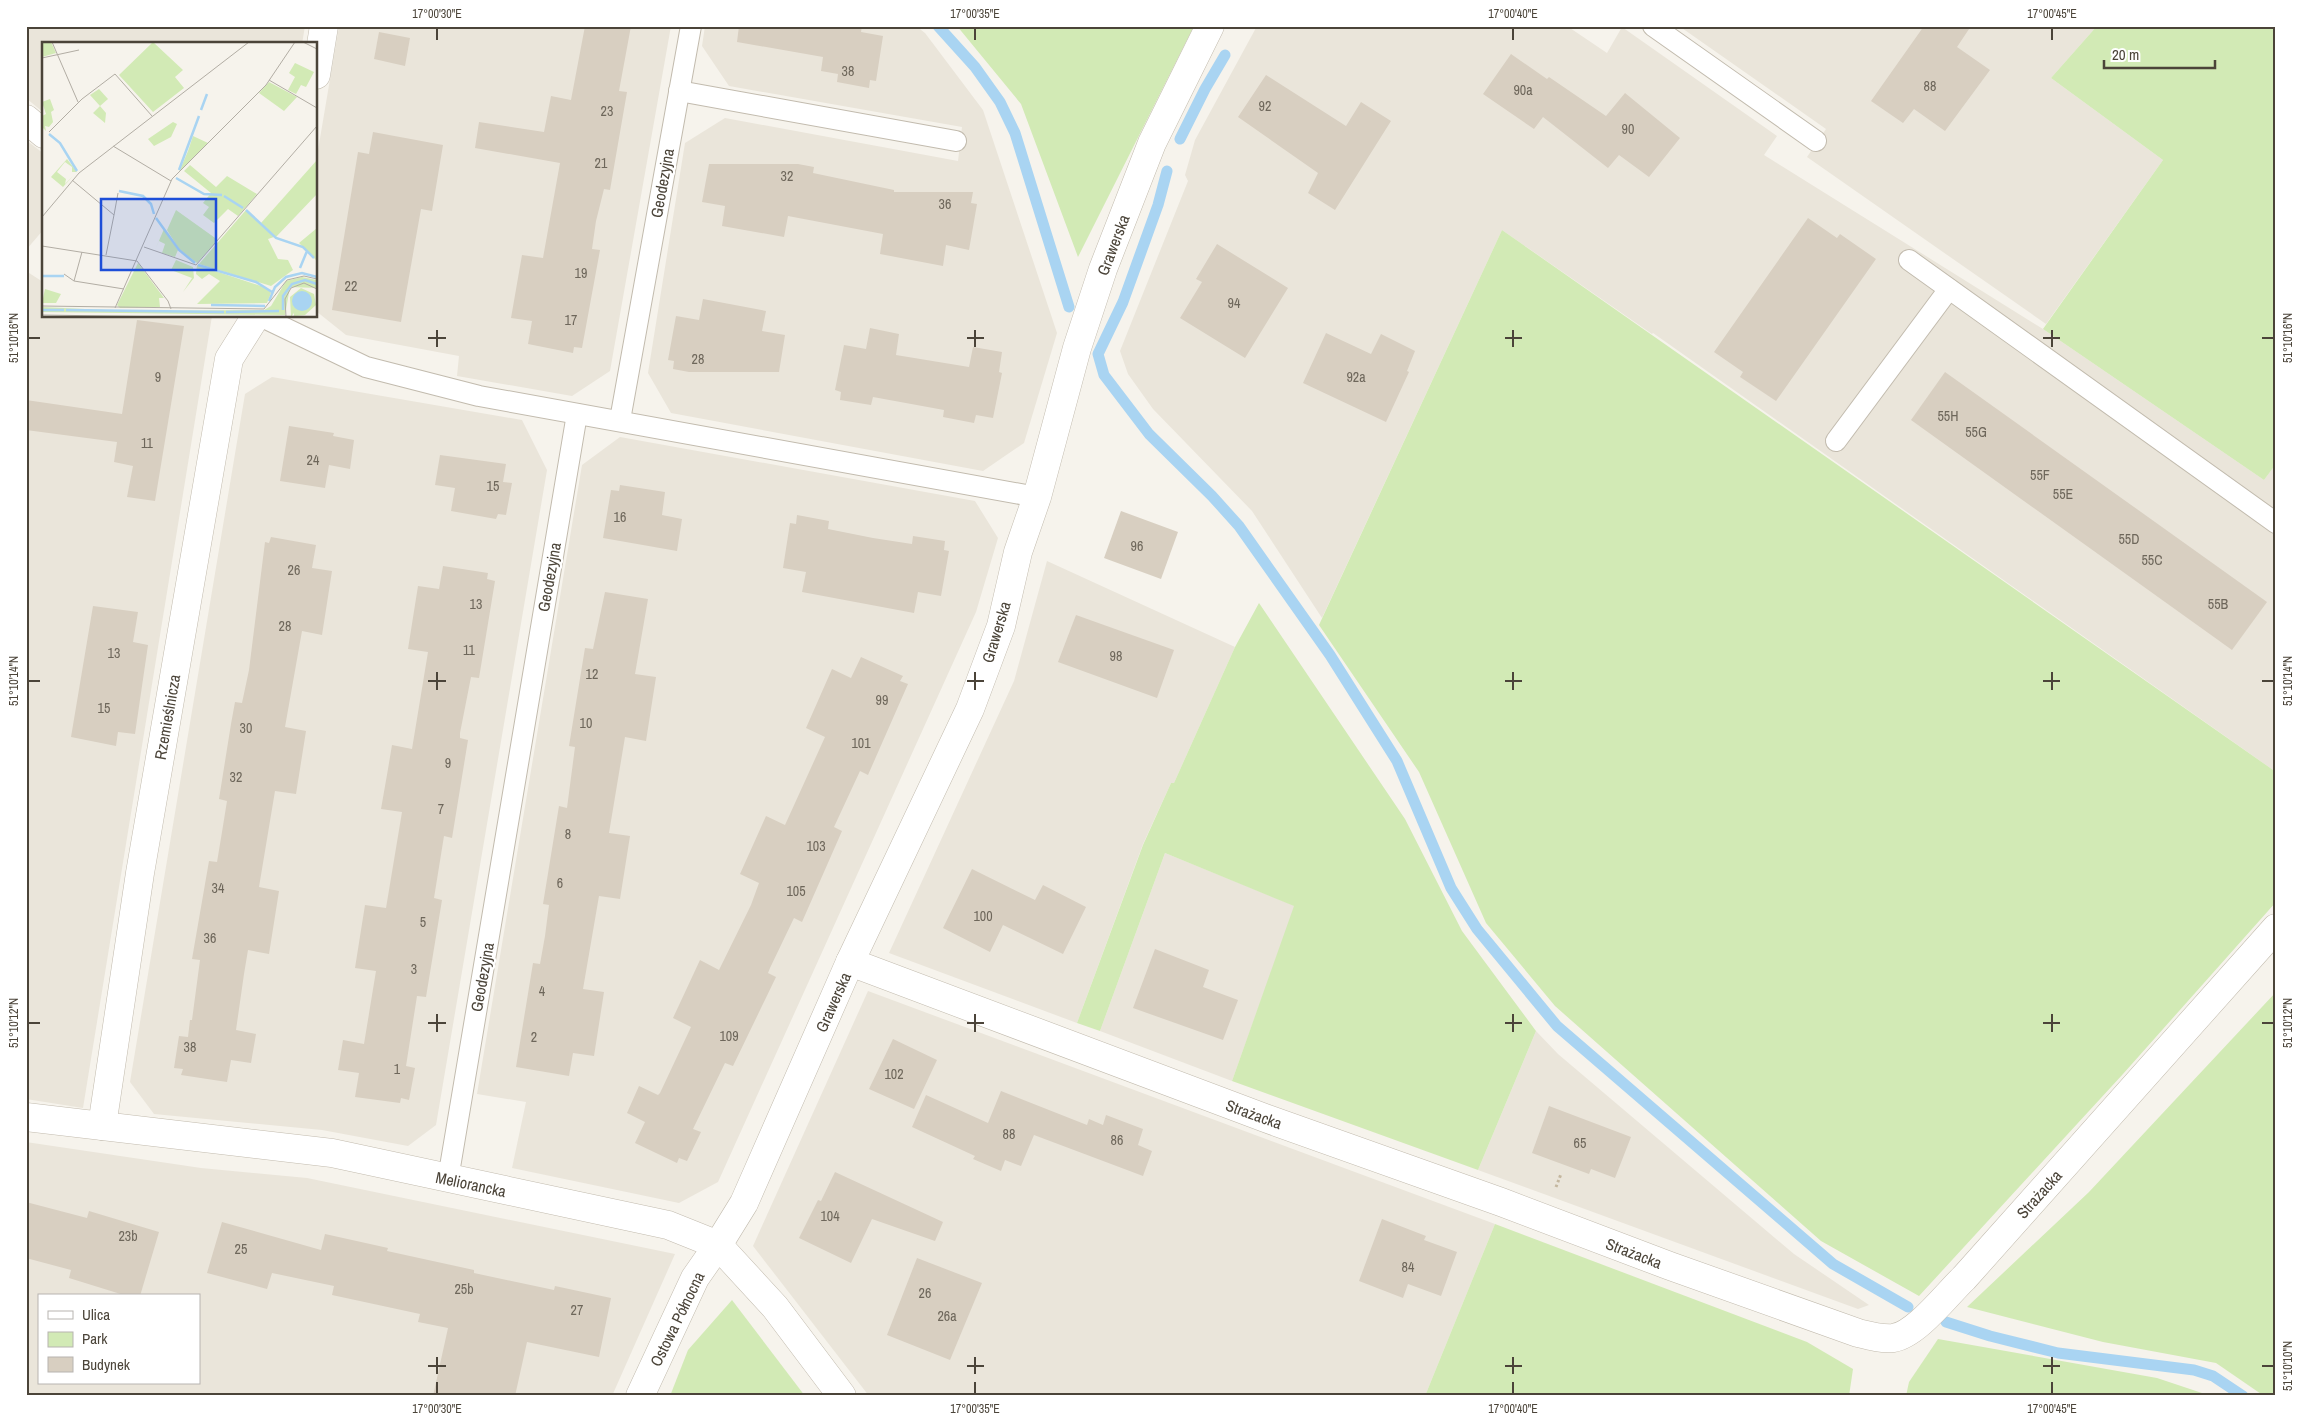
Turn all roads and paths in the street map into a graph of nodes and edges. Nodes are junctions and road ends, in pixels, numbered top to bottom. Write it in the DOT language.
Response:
graph roads {
  1 [pos="324,26"];
  2 [pos="691,26"];
  3 [pos="1210,26"];
  4 [pos="1652,26"];
  5 [pos="318,64"];
  6 [pos="679,91"];
  7 [pos="26,120"];
  8 [pos="42,132"];
  9 [pos="956,141"];
  10 [pos="1816,141"];
  11 [pos="1909,260"];
  12 [pos="1948,289"];
  13 [pos="255,318"];
  14 [pos="264,318"];
  15 [pos="577,414"];
  16 [pos="620,420"];
  17 [pos="1836,441"];
  18 [pos="1037,497"];
  19 [pos="2276,522"];
  20 [pos="2276,928"];
  21 [pos="850,962"];
  22 [pos="26,1117"];
  23 [pos="102,1126"];
  24 [pos="448,1178"];
  25 [pos="718,1245"];
  26 [pos="640,1396"];
  27 [pos="842,1396"];
  1 -- 5 [label="street"];
  2 -- 6 [label="lane, Geodezyjna"];
  3 -- 18 [label="street, Grawerska"];
  4 -- 10 [label="lane"];
  6 -- 9 [label="lane"];
  6 -- 16 [label="lane, Geodezyjna"];
  7 -- 8 [label="street"];
  11 -- 12 [label="lane"];
  12 -- 17 [label="lane"];
  12 -- 19 [label="lane"];
  13 -- 23 [label="street, Rzemieślnicza"];
  14 -- 15 [label="lane"];
  15 -- 16 [label="lane"];
  15 -- 24 [label="lane, Geodezyjna"];
  16 -- 18 [label="lane"];
  18 -- 21 [label="street, Grawerska"];
  20 -- 21 [label="street, Strażacka"];
  21 -- 25 [label="street, Grawerska"];
  22 -- 23 [label="street, Meliorancka"];
  23 -- 24 [label="street, Meliorancka"];
  24 -- 25 [label="street, Meliorancka"];
  25 -- 26 [label="street, Ostowa Północna"];
  25 -- 27 [label="street, Meliorancka"];
}
